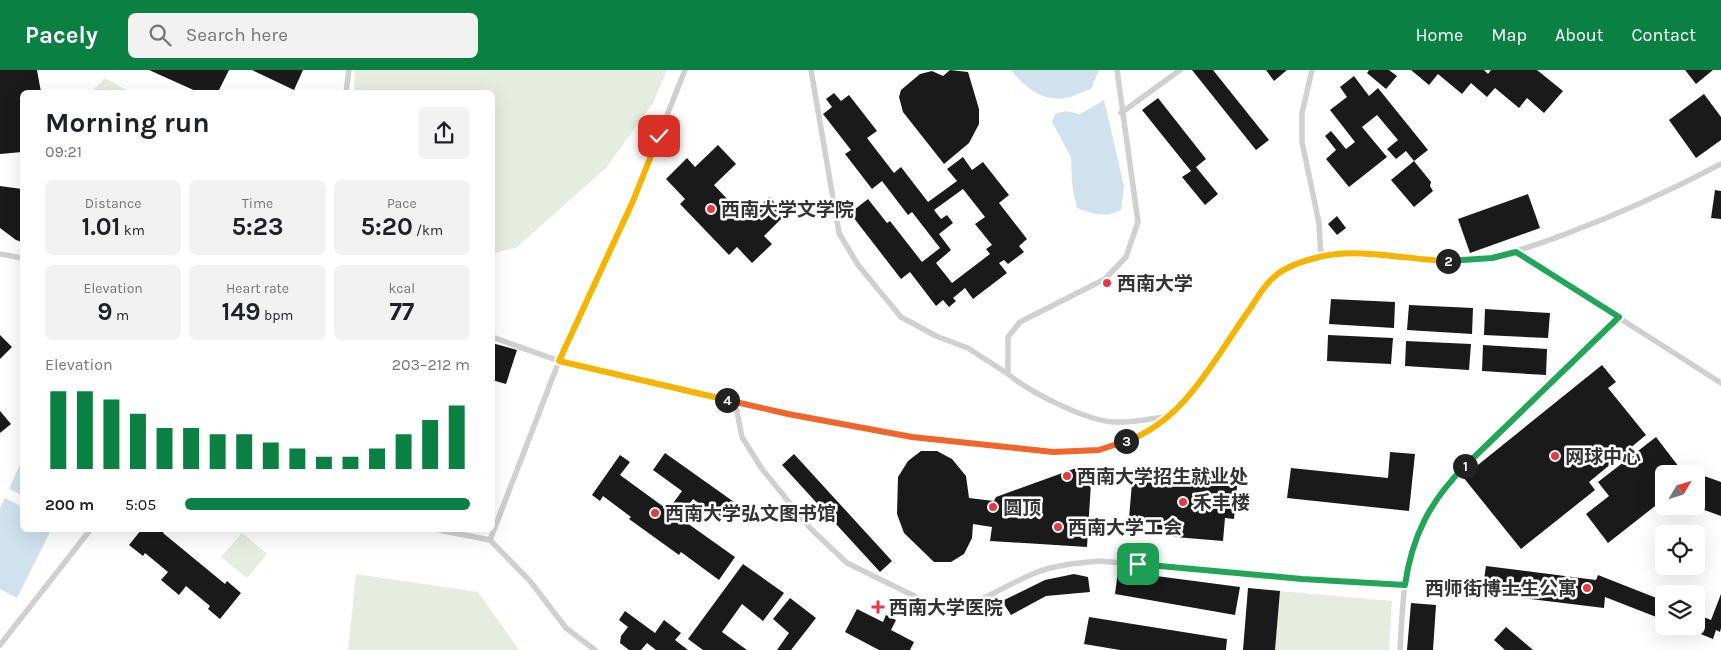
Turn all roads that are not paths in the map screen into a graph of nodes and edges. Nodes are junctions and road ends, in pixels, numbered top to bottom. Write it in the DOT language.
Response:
graph roads {
  1 [pos="348,70"];
  2 [pos="685,70"];
  3 [pos="811,70"];
  4 [pos="1117,70"];
  5 [pos="1180,70"];
  6 [pos="1312,70"];
  7 [pos="346,90"];
  8 [pos="1121,113"];
  9 [pos="1721,164"];
  10 [pos="1516,252"];
  11 [pos="0,254"];
  12 [pos="1321,256"];
  13 [pos="20,258"];
  14 [pos="1619,317"];
  15 [pos="495,338"];
  16 [pos="559,361"];
  17 [pos="1008,374"];
  18 [pos="1721,383"];
  19 [pos="735,402"];
  20 [pos="1169,416"];
  21 [pos="495,527"];
  22 [pos="88,532"];
  23 [pos="449,532"];
  24 [pos="493,532"];
  25 [pos="490,540"];
  26 [pos="1405,585"];
  27 [pos="0,645"];
  28 [pos="595,650"];
  29 [pos="1400,650"];
  1 -- 7 [label="lane"];
  2 -- 16 [label="lane"];
  3 -- 17 [label="lane"];
  4 -- 8 [label="lane"];
  5 -- 8 [label="lane"];
  6 -- 12 [label="lane"];
  8 -- 17 [label="lane"];
  9 -- 10 [label="lane"];
  10 -- 12 [label="lane"];
  10 -- 14 [label="lane"];
  11 -- 13 [label="lane"];
  12 -- 20 [label="lane"];
  14 -- 18 [label="lane"];
  14 -- 26 [label="lane"];
  15 -- 16 [label="lane"];
  16 -- 19 [label="lane"];
  16 -- 21 [label="lane"];
  17 -- 20 [label="lane"];
  19 -- 20 [label="lane"];
  19 -- 26 [label="lane"];
  22 -- 27 [label="lane"];
  23 -- 25 [label="lane"];
  24 -- 25 [label="lane"];
  25 -- 28 [label="lane"];
  26 -- 29 [label="lane"];
}
